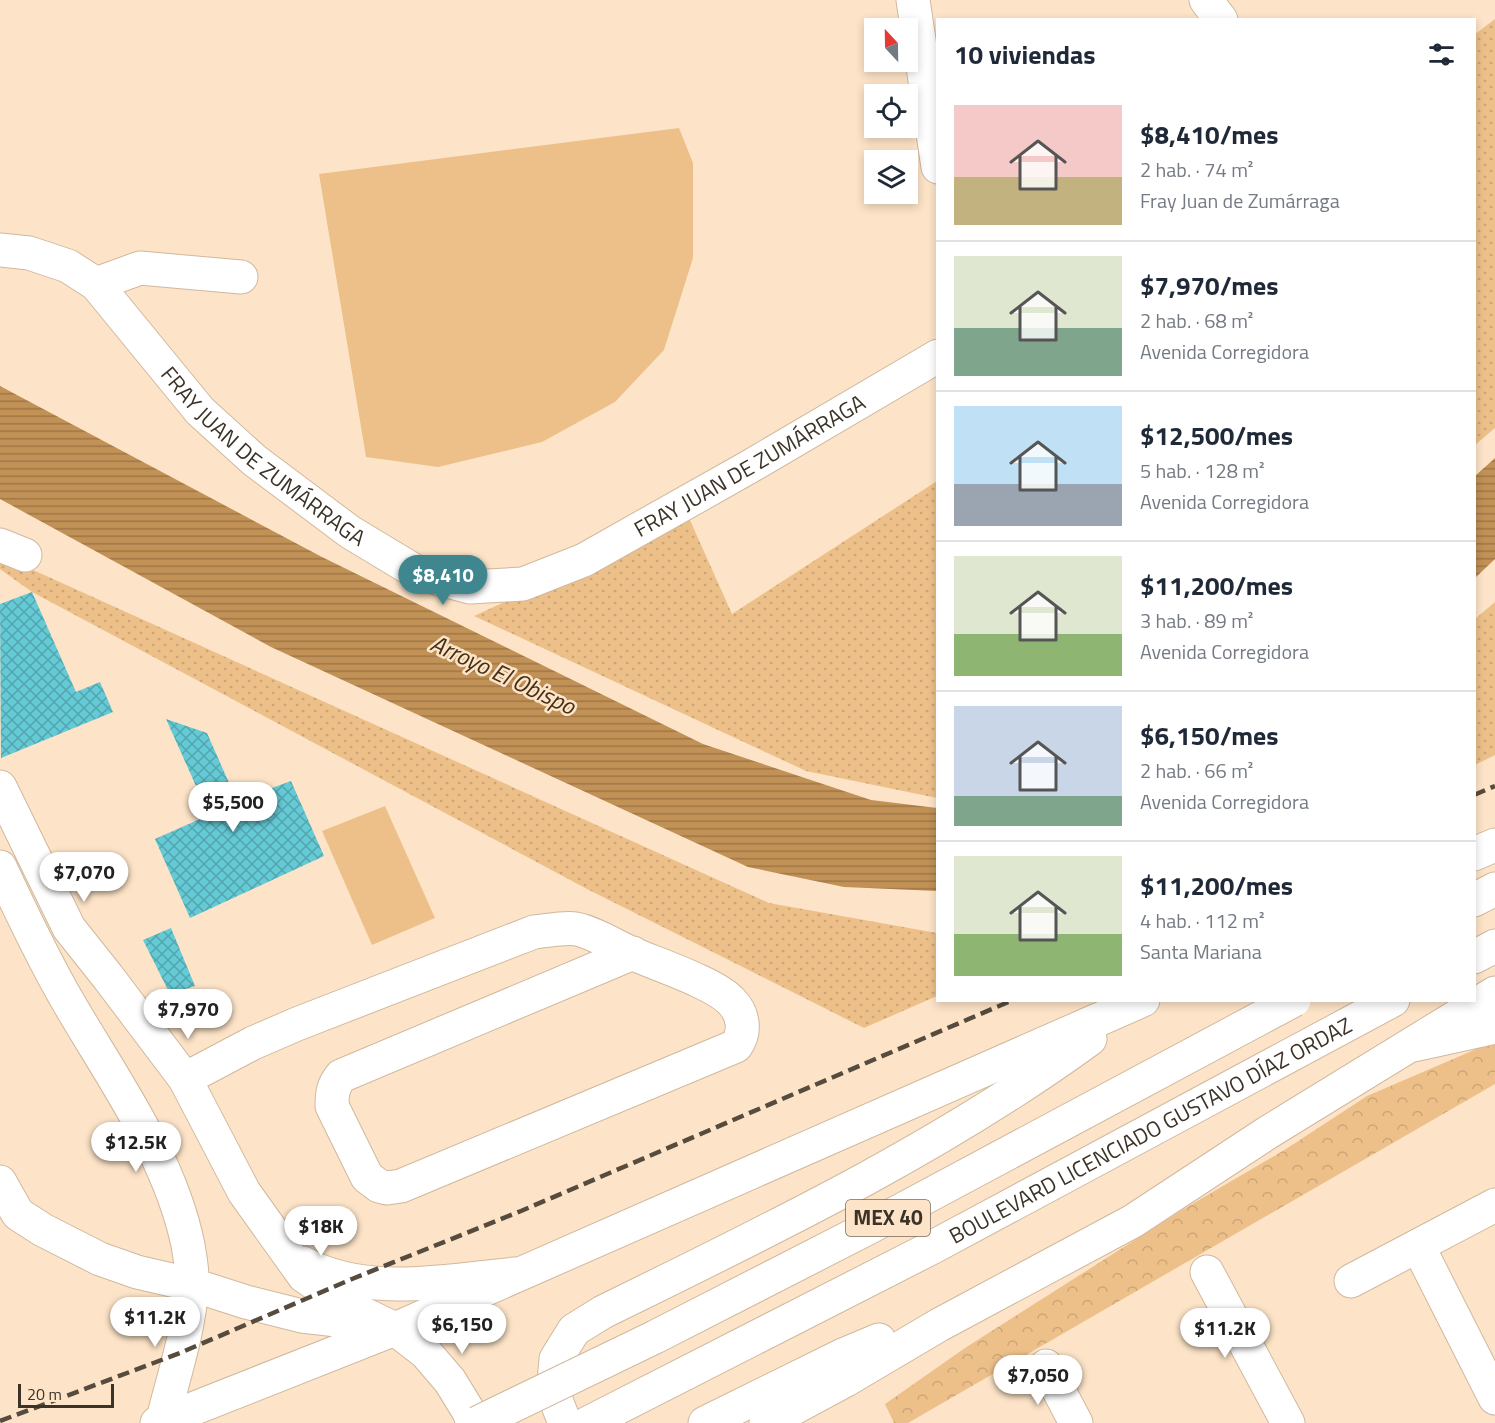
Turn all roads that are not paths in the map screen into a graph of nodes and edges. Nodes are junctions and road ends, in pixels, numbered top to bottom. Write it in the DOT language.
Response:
graph roads {
  1 [pos="913,0"];
  2 [pos="1206,0"];
  3 [pos="1220,18"];
  4 [pos="932,87"];
  5 [pos="936,140"];
  6 [pos="0,250"];
  7 [pos="241,277"];
  8 [pos="96,284"];
  9 [pos="936,357"];
  10 [pos="0,787"];
  11 [pos="1495,845"];
  12 [pos="1476,853"];
  13 [pos="0,867"];
  14 [pos="1495,889"];
  15 [pos="1476,899"];
  16 [pos="1495,946"];
  17 [pos="633,953"];
  18 [pos="1476,956"];
  19 [pos="1495,993"];
  20 [pos="1141,1002"];
  21 [pos="1142,1002"];
  22 [pos="1290,1002"];
  23 [pos="1389,1002"];
  24 [pos="1495,1027"];
  25 [pos="1409,1046"];
  26 [pos="185,1079"];
  27 [pos="0,1182"];
  28 [pos="1495,1205"];
  29 [pos="1418,1246"];
  30 [pos="289,1255"];
  31 [pos="1207,1272"];
  32 [pos="523,1273"];
  33 [pos="1351,1281"];
  34 [pos="192,1285"];
  35 [pos="977,1306"];
  36 [pos="383,1324"];
  37 [pos="939,1325"];
  38 [pos="1046,1366"];
  39 [pos="1495,1398"];
  40 [pos="160,1422"];
  41 [pos="475,1423"];
  42 [pos="565,1423"];
  43 [pos="588,1423"];
  44 [pos="705,1423"];
  45 [pos="766,1423"];
  46 [pos="814,1423"];
  47 [pos="1076,1423"];
  48 [pos="1288,1423"];
  1 -- 4 [label="main road"];
  2 -- 3 [label="main road"];
  4 -- 5 [label="main road"];
  6 -- 8 [label="main road, FRAY JUAN DE ZUMÁRRAGA"];
  7 -- 8 [label="main road"];
  8 -- 9 [label="main road, FRAY JUAN DE ZUMÁRRAGA"];
  10 -- 26 [label="main road"];
  11 -- 12 [label="main road"];
  13 -- 34 [label="main road"];
  14 -- 15 [label="main road"];
  16 -- 18 [label="main road"];
  17 -- 17 [label="main road"];
  17 -- 26 [label="main road"];
  19 -- 25 [label="main road"];
  20 -- 32 [label="main road"];
  21 -- 42 [label="main road"];
  22 -- 41 [label="main road, BOULEVARD LICENCIADO GUSTAVO DÍAZ ORDAZ / MEX 40, bridge"];
  23 -- 43 [label="main road, BOULEVARD LICENCIADO GUSTAVO DÍAZ ORDAZ / MEX 40"];
  24 -- 25 [label="main road"];
  25 -- 35 [label="main road"];
  26 -- 30 [label="main road"];
  27 -- 34 [label="main road"];
  28 -- 29 [label="main road"];
  29 -- 33 [label="main road"];
  29 -- 39 [label="main road"];
  30 -- 32 [label="main road"];
  30 -- 36 [label="main road"];
  31 -- 48 [label="main road"];
  32 -- 36 [label="main road"];
  34 -- 36 [label="main road"];
  34 -- 40 [label="main road"];
  35 -- 37 [label="main road"];
  35 -- 46 [label="main road"];
  36 -- 40 [label="main road"];
  36 -- 41 [label="main road"];
  37 -- 44 [label="main road"];
  37 -- 45 [label="main road"];
  38 -- 47 [label="main road"];
}
